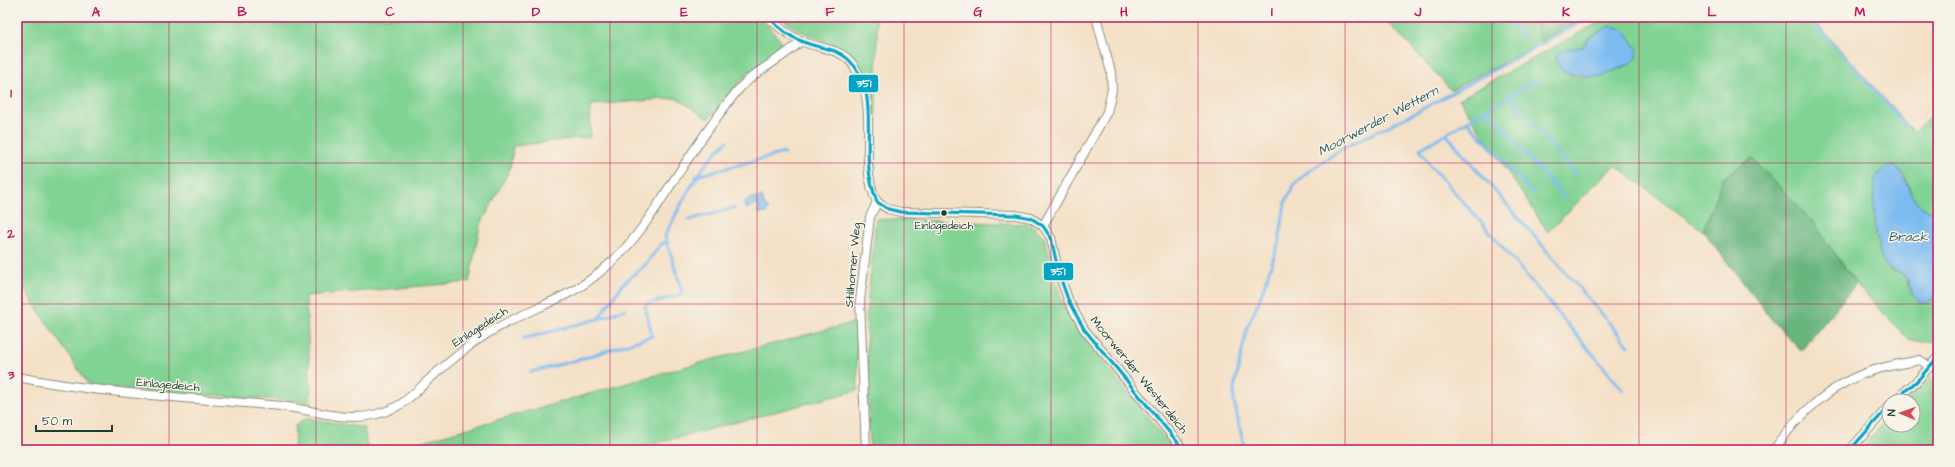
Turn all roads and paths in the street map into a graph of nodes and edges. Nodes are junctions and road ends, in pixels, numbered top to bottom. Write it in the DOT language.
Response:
graph roads {
  1 [pos="769,17"];
  2 [pos="1096,17"];
  3 [pos="801,41"];
  4 [pos="877,202"];
  5 [pos="1043,226"];
  6 [pos="1938,357"];
  7 [pos="1930,367"];
  8 [pos="17,377"];
  9 [pos="1902,393"];
  10 [pos="1881,415"];
  11 [pos="866,450"];
  12 [pos="1184,450"];
  13 [pos="1774,450"];
  14 [pos="1850,450"];
  1 -- 3 [label="street"];
  2 -- 5 [label="street"];
  3 -- 4 [label="street"];
  3 -- 8 [label="street, Einlagedeich"];
  4 -- 5 [label="street"];
  4 -- 11 [label="street, Stillhorner Weg"];
  5 -- 12 [label="street, Moorwerder Westerdeich"];
  6 -- 7 [label="street"];
  7 -- 9 [label="street"];
  7 -- 13 [label="street"];
  10 -- 14 [label="street"];
}
